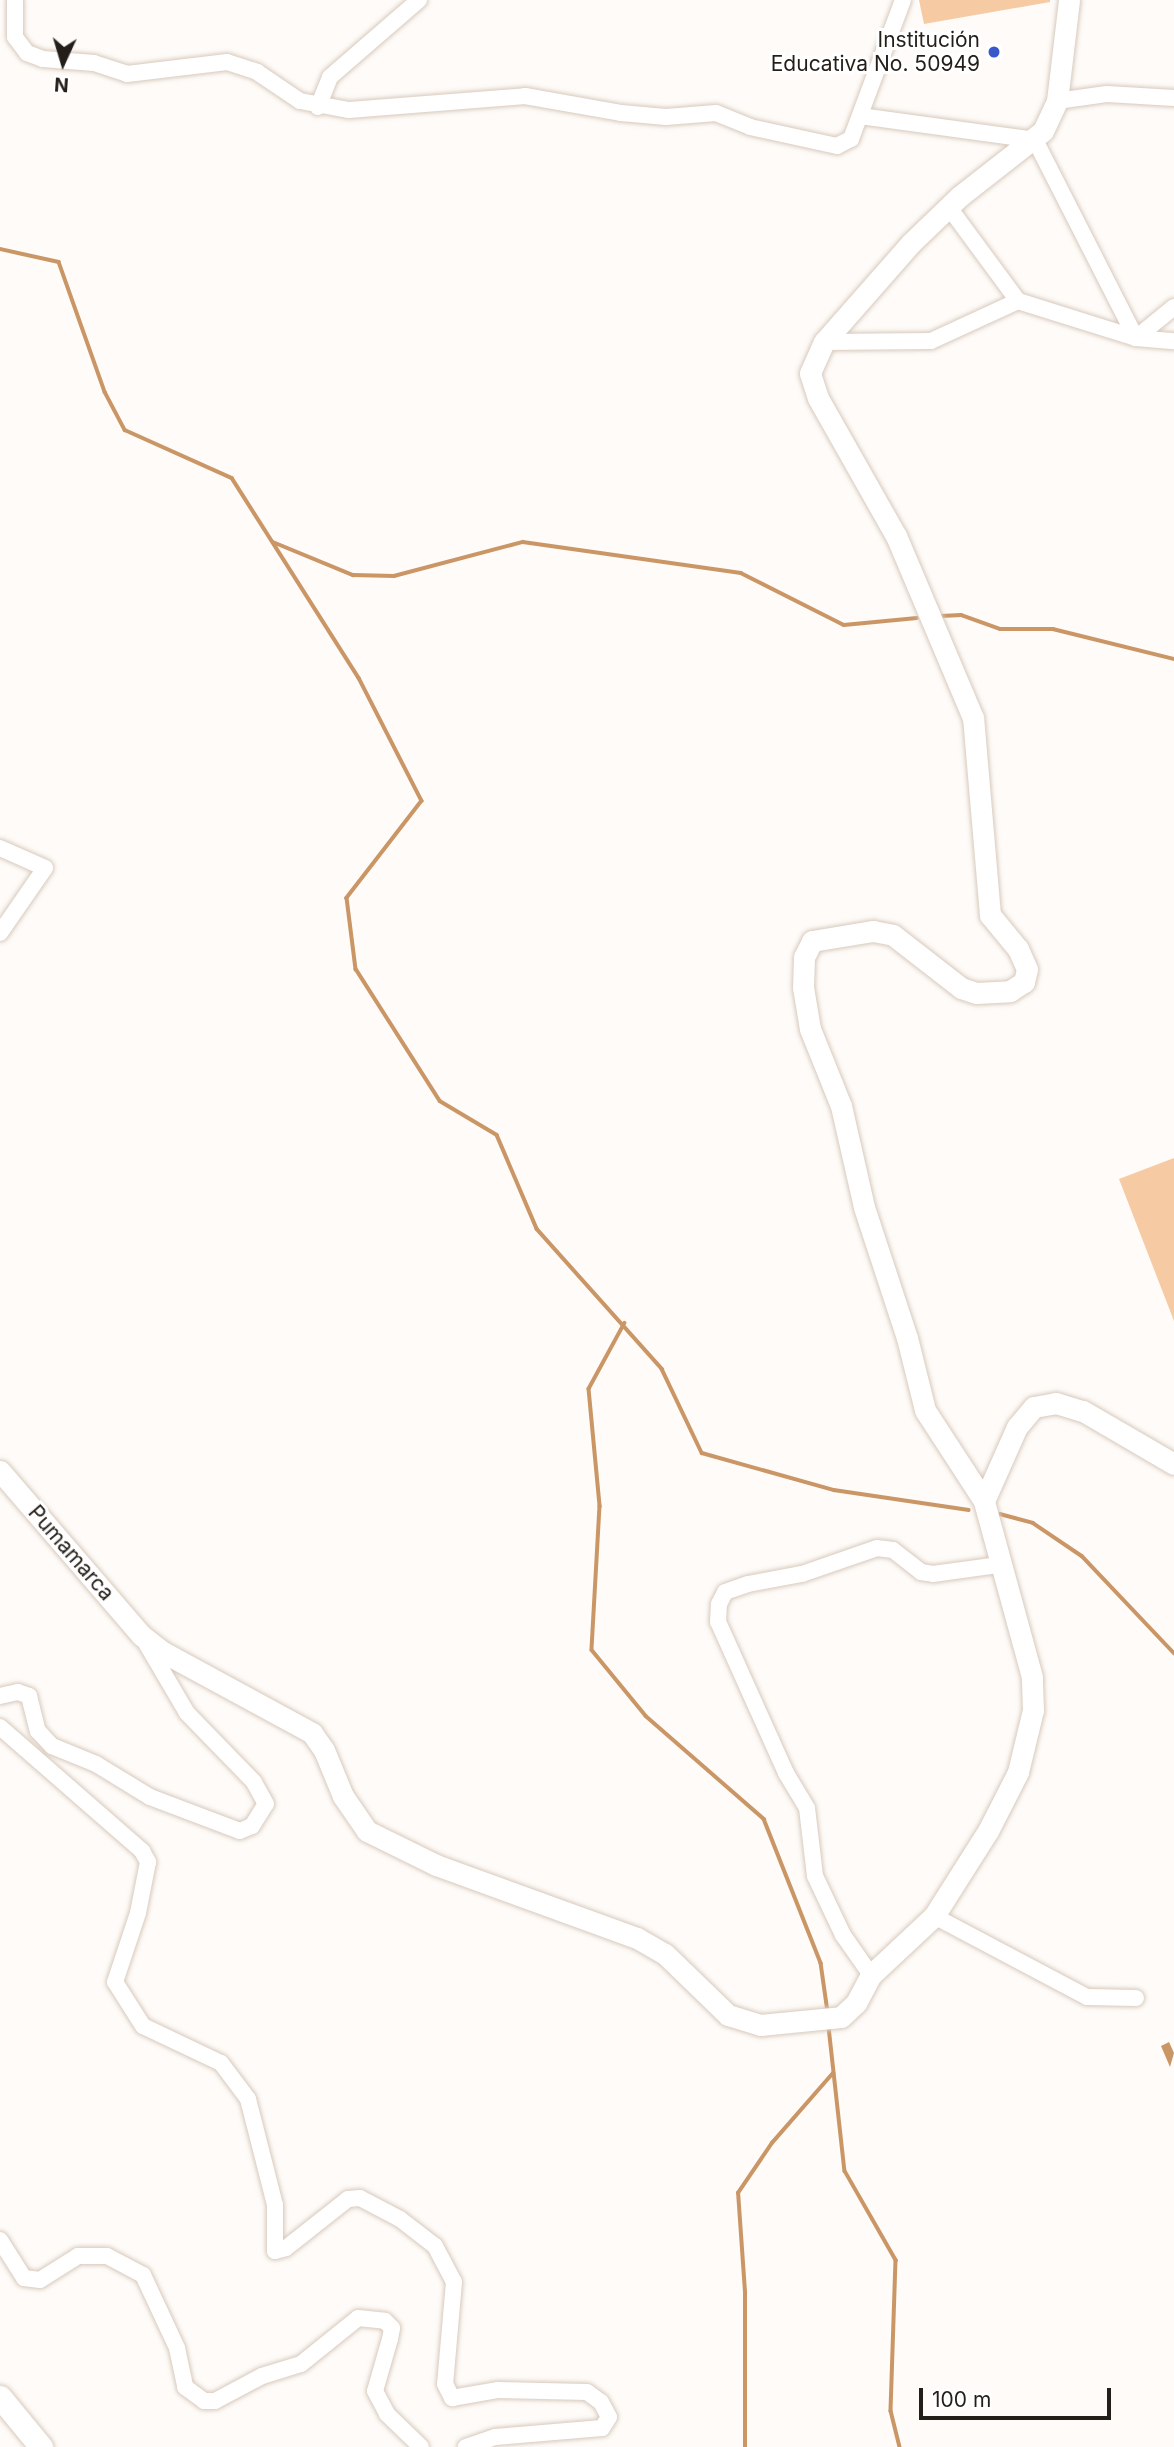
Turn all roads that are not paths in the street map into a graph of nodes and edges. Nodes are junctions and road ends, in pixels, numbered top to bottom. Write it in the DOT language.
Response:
graph roads {
  1 [pos="15,0"];
  2 [pos="419,0"];
  3 [pos="903,0"];
  4 [pos="1069,0"];
  5 [pos="1174,98"];
  6 [pos="1057,102"];
  7 [pos="318,107"];
  8 [pos="860,116"];
  9 [pos="1035,140"];
  10 [pos="948,206"];
  11 [pos="1018,301"];
  12 [pos="1174,307"];
  13 [pos="1136,338"];
  14 [pos="1174,341"];
  15 [pos="824,342"];
  16 [pos="0,848"];
  17 [pos="0,933"];
  18 [pos="1174,1464"];
  19 [pos="0,1471"];
  20 [pos="984,1501"];
  21 [pos="999,1565"];
  22 [pos="141,1635"];
  23 [pos="0,1696"];
  24 [pos="0,1727"];
  25 [pos="934,1916"];
  26 [pos="871,1975"];
  27 [pos="1136,1997"];
  28 [pos="0,2240"];
  29 [pos="0,2397"];
  30 [pos="41,2447"];
  31 [pos="421,2447"];
  32 [pos="466,2447"];
  1 -- 7 [label="street"];
  2 -- 7 [label="street"];
  3 -- 8 [label="street"];
  4 -- 6 [label="main road"];
  5 -- 6 [label="street"];
  6 -- 9 [label="main road"];
  7 -- 8 [label="street"];
  8 -- 9 [label="street"];
  9 -- 10 [label="main road"];
  9 -- 13 [label="street"];
  10 -- 11 [label="street"];
  10 -- 15 [label="main road"];
  11 -- 13 [label="street"];
  11 -- 15 [label="street"];
  12 -- 13 [label="street"];
  13 -- 14 [label="street"];
  15 -- 20 [label="main road, Pumamarca"];
  16 -- 17 [label="street"];
  18 -- 20 [label="main road"];
  19 -- 22 [label="main road, Pumamarca"];
  20 -- 21 [label="main road, Pumamarca"];
  21 -- 25 [label="main road, Pumamarca"];
  21 -- 26 [label="street"];
  22 -- 23 [label="street"];
  22 -- 26 [label="main road, Pumamarca"];
  24 -- 32 [label="street"];
  25 -- 26 [label="main road, Pumamarca"];
  25 -- 27 [label="street"];
  28 -- 31 [label="street"];
  29 -- 30 [label="main road"];
}
